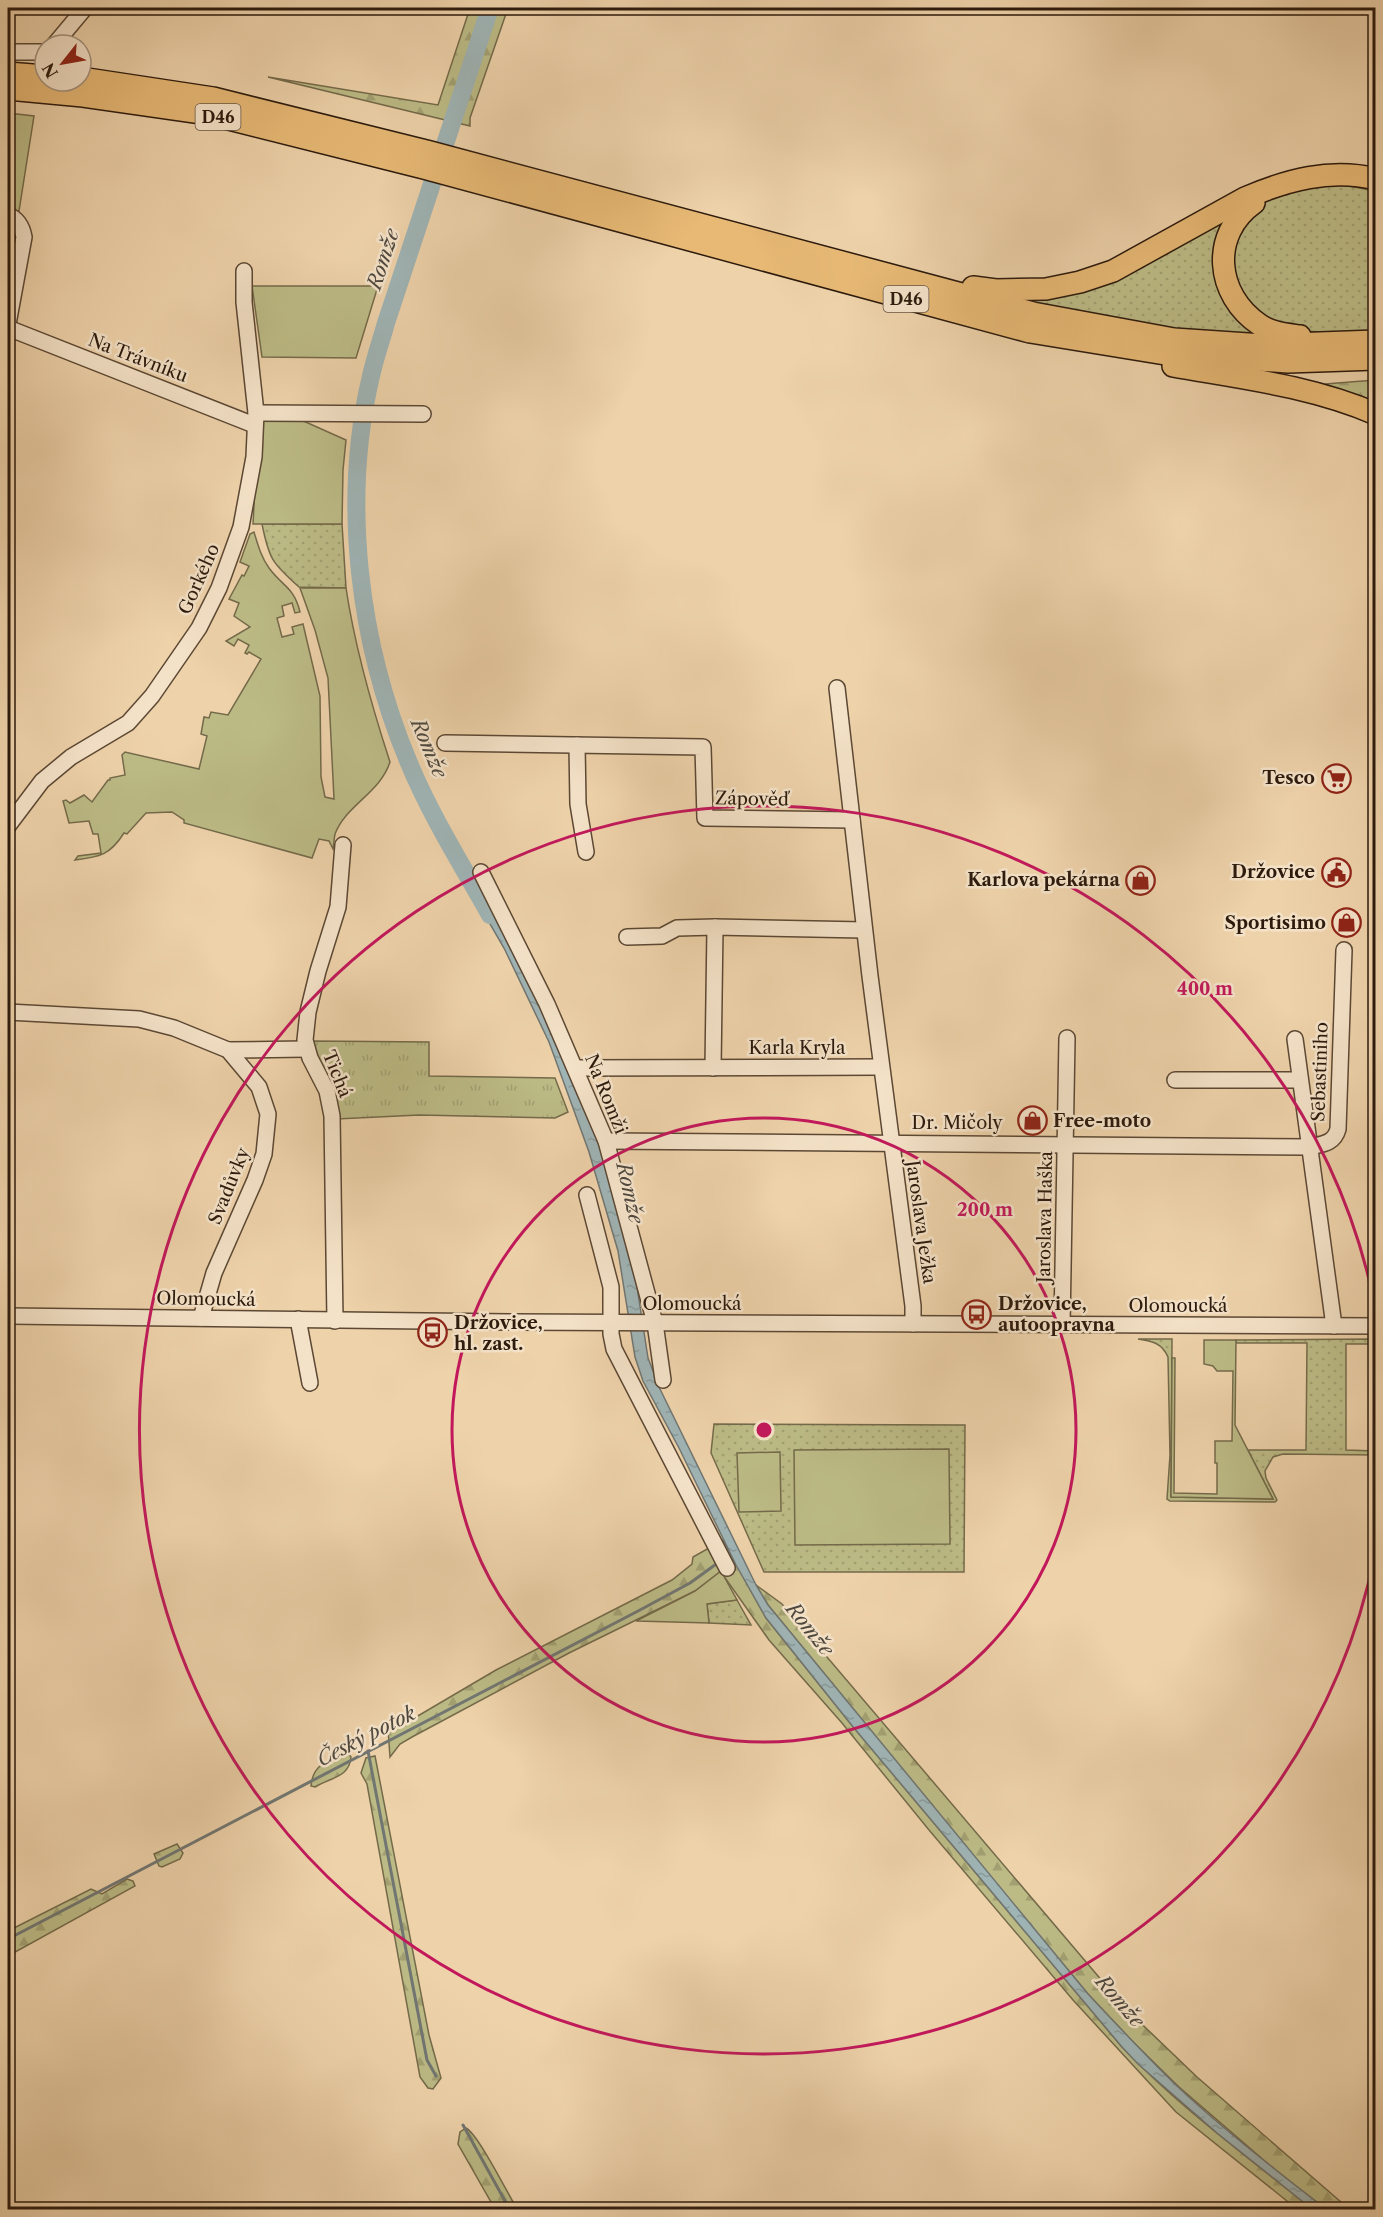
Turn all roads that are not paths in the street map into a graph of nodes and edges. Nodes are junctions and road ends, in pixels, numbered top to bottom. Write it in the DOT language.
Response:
graph roads {
  1 [pos="85,8"];
  2 [pos="64,33"];
  3 [pos="8,52"];
  4 [pos="33,52"];
  5 [pos="8,73"];
  6 [pos="33,75"];
  7 [pos="93,80"];
  8 [pos="8,89"];
  9 [pos="427,160"];
  10 [pos="449,166"];
  11 [pos="1376,179"];
  12 [pos="1293,180"];
  13 [pos="8,215"];
  14 [pos="244,271"];
  15 [pos="886,274"];
  16 [pos="8,326"];
  17 [pos="1030,332"];
  18 [pos="1366,341"];
  19 [pos="1376,359"];
  20 [pos="423,414"];
  21 [pos="1376,414"];
  22 [pos="255,419"];
  23 [pos="837,688"];
  24 [pos="445,743"];
  25 [pos="577,745"];
  26 [pos="852,820"];
  27 [pos="8,826"];
  28 [pos="343,846"];
  29 [pos="586,852"];
  30 [pos="481,872"];
  31 [pos="715,927"];
  32 [pos="864,930"];
  33 [pos="627,937"];
  34 [pos="1344,950"];
  35 [pos="8,1012"];
  36 [pos="1067,1038"];
  37 [pos="1295,1039"];
  38 [pos="306,1049"];
  39 [pos="228,1050"];
  40 [pos="881,1067"];
  41 [pos="575,1068"];
  42 [pos="713,1068"];
  43 [pos="1175,1080"];
  44 [pos="1300,1080"];
  45 [pos="606,1141"];
  46 [pos="890,1143"];
  47 [pos="1066,1143"];
  48 [pos="1309,1147"];
  49 [pos="587,1196"];
  50 [pos="8,1316"];
  51 [pos="201,1318"];
  52 [pos="298,1319"];
  53 [pos="335,1321"];
  54 [pos="615,1323"];
  55 [pos="655,1323"];
  56 [pos="913,1324"];
  57 [pos="1062,1325"];
  58 [pos="1334,1326"];
  59 [pos="1376,1326"];
  60 [pos="663,1380"];
  61 [pos="310,1383"];
  62 [pos="727,1568"];
  1 -- 2 [label="street"];
  3 -- 4 [label="street"];
  5 -- 6 [label="highway"];
  7 -- 9 [label="highway, D46"];
  8 -- 9 [label="highway, D46"];
  9 -- 10 [label="highway, D46"];
  10 -- 15 [label="highway, D46"];
  10 -- 17 [label="highway, D46"];
  11 -- 12 [label="highway"];
  12 -- 15 [label="highway"];
  12 -- 18 [label="highway"];
  13 -- 16 [label="street"];
  14 -- 22 [label="street, Gorkého"];
  15 -- 18 [label="highway, D46"];
  16 -- 22 [label="street, Na Trávníku"];
  17 -- 19 [label="highway, D46"];
  17 -- 21 [label="highway"];
  20 -- 22 [label="street"];
  22 -- 27 [label="street, Gorkého"];
  23 -- 26 [label="street, Jaroslava Ježka"];
  24 -- 25 [label="street, Zápověď"];
  25 -- 26 [label="street, Zápověď"];
  25 -- 29 [label="street"];
  26 -- 32 [label="street, Jaroslava Ježka"];
  28 -- 38 [label="street, Tichá"];
  30 -- 41 [label="street, Na Romži"];
  31 -- 32 [label="street"];
  31 -- 33 [label="street"];
  31 -- 42 [label="street"];
  32 -- 40 [label="street, Jaroslava Ježka"];
  34 -- 48 [label="street, Sebastiniho"];
  35 -- 39 [label="street, Svadůvky"];
  36 -- 47 [label="street, Jaroslava Haška"];
  37 -- 44 [label="street, Sebastiniho"];
  38 -- 39 [label="street"];
  38 -- 53 [label="street, Tichá"];
  39 -- 51 [label="street, Svadůvky"];
  40 -- 42 [label="street, Karla Kryla"];
  40 -- 46 [label="street, Jaroslava Ježka"];
  41 -- 42 [label="street, Karla Kryla"];
  41 -- 45 [label="street, Na Romži"];
  43 -- 44 [label="street, Sebastiniho"];
  44 -- 48 [label="street, Sebastiniho"];
  45 -- 46 [label="street, Dr. Mičoly"];
  45 -- 55 [label="street, Na Romži"];
  46 -- 47 [label="street, Dr. Mičoly"];
  46 -- 56 [label="street, Jaroslava Ježka"];
  47 -- 48 [label="street, Dr. Mičoly"];
  47 -- 57 [label="street, Jaroslava Haška"];
  48 -- 58 [label="street, Sebastiniho"];
  49 -- 54 [label="street"];
  50 -- 51 [label="street, Olomoucká"];
  51 -- 52 [label="street, Olomoucká"];
  52 -- 53 [label="street, Olomoucká"];
  52 -- 61 [label="street"];
  53 -- 54 [label="street, Olomoucká"];
  54 -- 55 [label="street, Olomoucká"];
  54 -- 62 [label="street"];
  55 -- 56 [label="street, Olomoucká"];
  55 -- 60 [label="street, Na Romži"];
  56 -- 57 [label="street, Olomoucká"];
  57 -- 58 [label="street, Olomoucká"];
  58 -- 59 [label="street, Olomoucká"];
}
